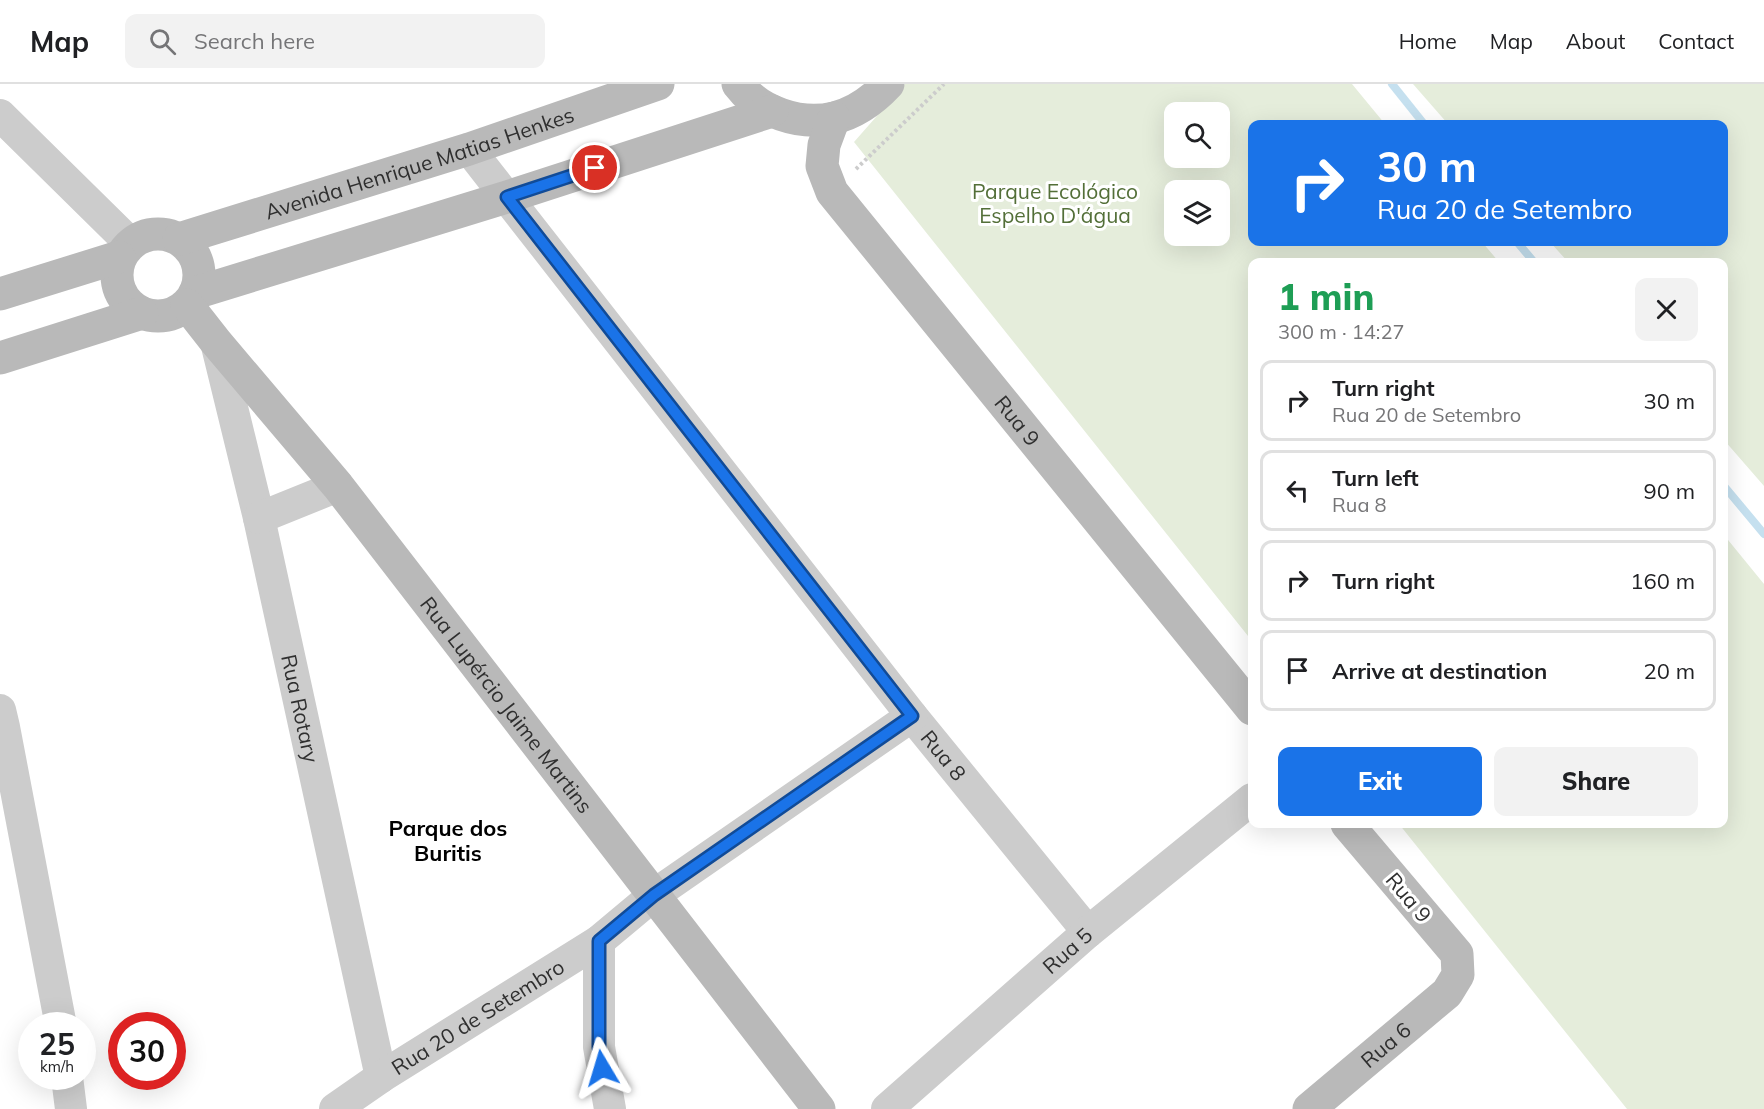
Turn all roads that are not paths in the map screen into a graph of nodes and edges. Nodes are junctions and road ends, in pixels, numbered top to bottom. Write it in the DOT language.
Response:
graph roads {
  1 [pos="658,84"];
  2 [pos="738,84"];
  3 [pos="888,84"];
  4 [pos="772,111"];
  5 [pos="0,115"];
  6 [pos="834,118"];
  7 [pos="469,149"];
  8 [pos="507,197"];
  9 [pos="179,239"];
  10 [pos="125,250"];
  11 [pos="0,294"];
  12 [pos="191,299"];
  13 [pos="142,313"];
  14 [pos="216,342"];
  15 [pos="0,358"];
  16 [pos="338,486"];
  17 [pos="259,518"];
  18 [pos="1248,704"];
  19 [pos="0,710"];
  20 [pos="912,716"];
  21 [pos="1248,802"];
  22 [pos="1350,828"];
  23 [pos="654,895"];
  24 [pos="1088,932"];
  25 [pos="599,941"];
  26 [pos="1458,975"];
  27 [pos="58,1012"];
  28 [pos="381,1077"];
  29 [pos="69,1090"];
  30 [pos="71,1109"];
  31 [pos="335,1109"];
  32 [pos="610,1109"];
  33 [pos="819,1109"];
  34 [pos="887,1109"];
  35 [pos="1309,1109"];
  1 -- 7 [label="street, Avenida Henrique Matias Henkes"];
  2 -- 4 [label="street"];
  3 -- 6 [label="street"];
  4 -- 6 [label="street"];
  4 -- 8 [label="street"];
  5 -- 10 [label="street"];
  6 -- 18 [label="street, Rua 9"];
  7 -- 8 [label="street, Rua 8"];
  7 -- 9 [label="street, Avenida Henrique Matias Henkes"];
  8 -- 12 [label="street"];
  8 -- 20 [label="street, Rua 8"];
  9 -- 10 [label="street"];
  9 -- 12 [label="street"];
  10 -- 11 [label="street"];
  10 -- 13 [label="street"];
  12 -- 13 [label="street"];
  12 -- 14 [label="street, Rua Lupércio Jaime Martins"];
  13 -- 15 [label="street"];
  14 -- 16 [label="street, Rua Lupércio Jaime Martins"];
  14 -- 17 [label="street, Rua Rotary"];
  16 -- 17 [label="street"];
  16 -- 23 [label="street, Rua Lupércio Jaime Martins"];
  17 -- 28 [label="street, Rua Rotary"];
  19 -- 27 [label="street"];
  20 -- 23 [label="street, Rua 20 de Setembro"];
  20 -- 24 [label="street, Rua 8"];
  21 -- 24 [label="street, Rua 5"];
  22 -- 26 [label="street, Rua 9"];
  23 -- 25 [label="street, Rua 20 de Setembro"];
  23 -- 33 [label="street, Rua Lupércio Jaime Martins"];
  24 -- 34 [label="street, Rua 5"];
  25 -- 28 [label="street, Rua 20 de Setembro"];
  25 -- 32 [label="street"];
  26 -- 35 [label="street, Rua 6"];
  28 -- 31 [label="street, Rua 20 de Setembro"];
  29 -- 30 [label="street"];
}
